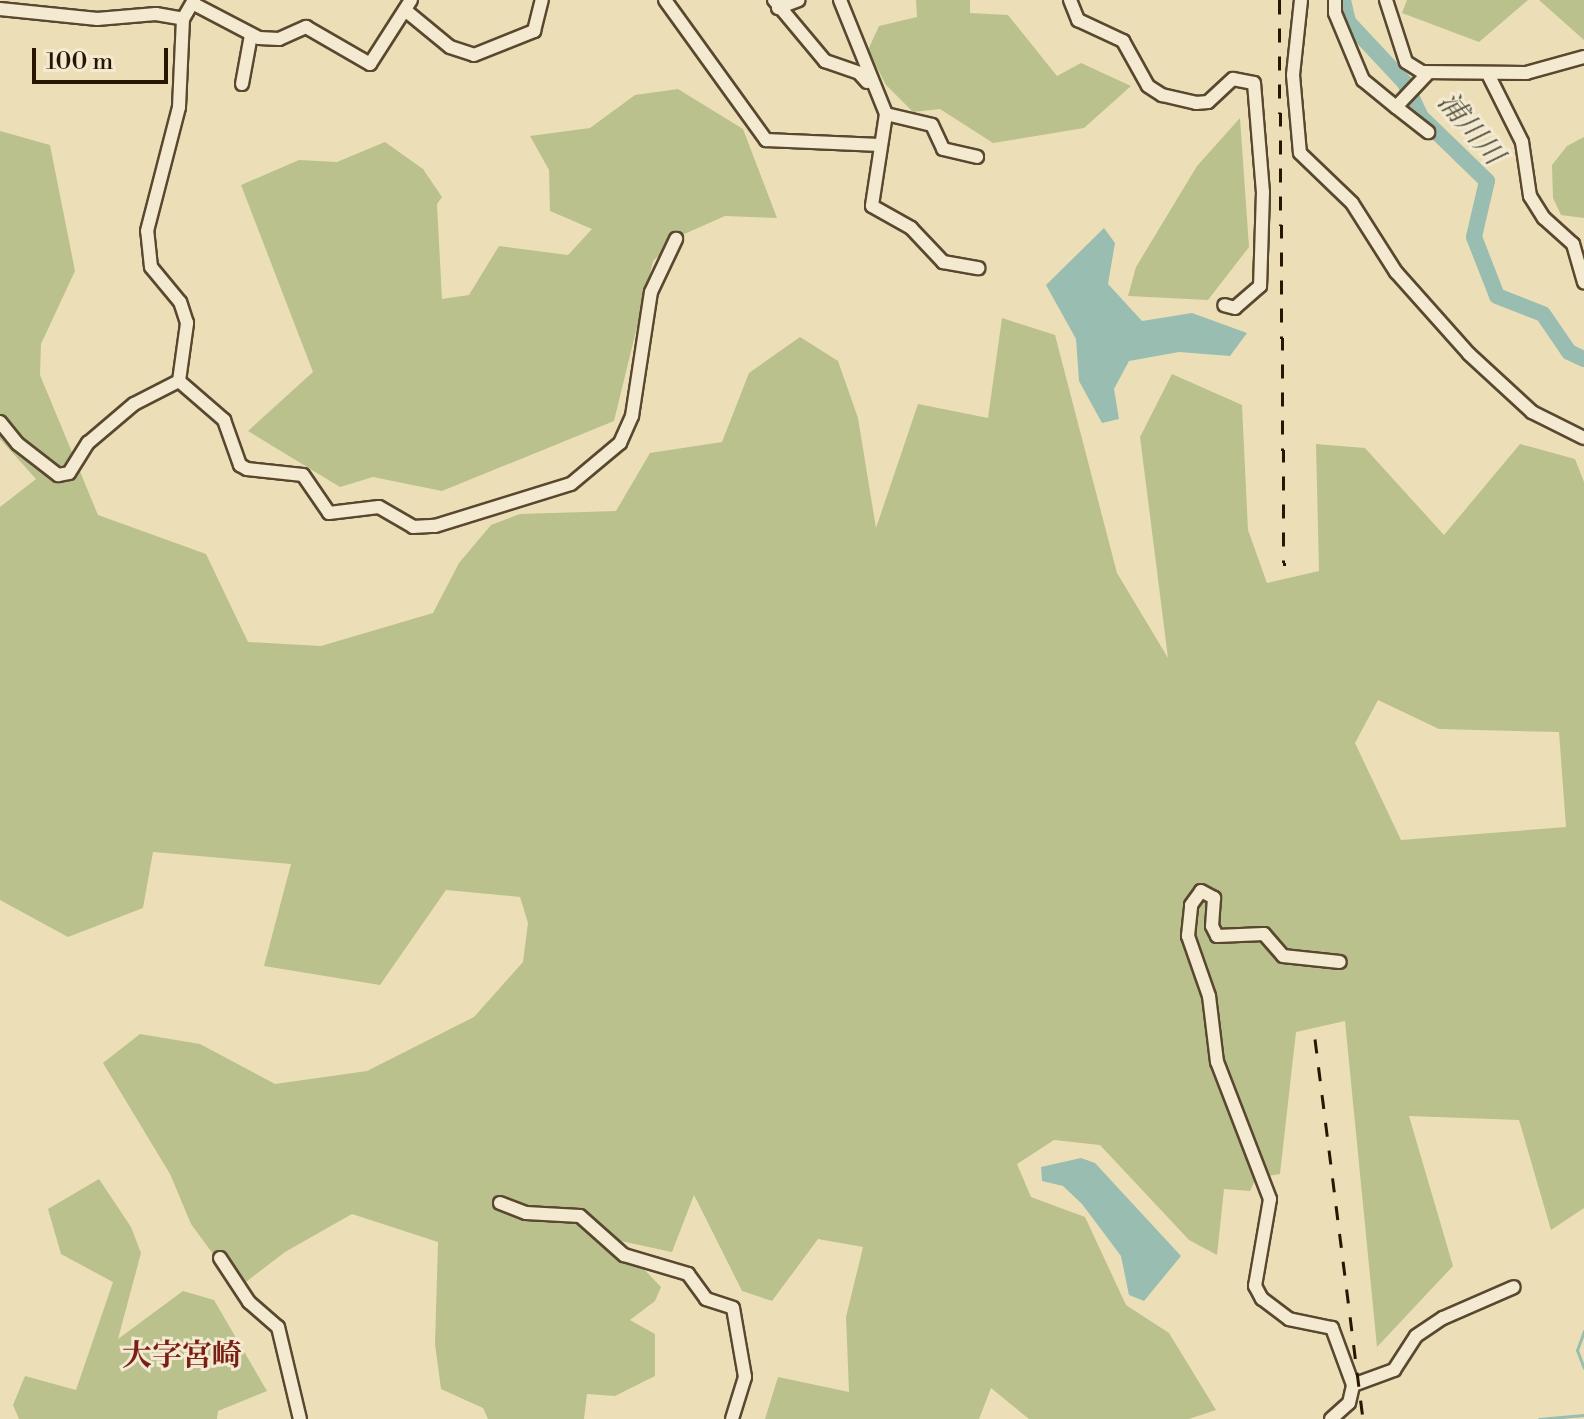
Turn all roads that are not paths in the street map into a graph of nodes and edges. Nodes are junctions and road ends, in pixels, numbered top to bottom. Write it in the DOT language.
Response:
graph roads {
  1 [pos="542,0"];
  2 [pos="665,0"];
  3 [pos="799,0"];
  4 [pos="840,0"];
  5 [pos="1070,0"];
  6 [pos="1301,0"];
  7 [pos="1335,0"];
  8 [pos="1386,0"];
  9 [pos="194,2"];
  10 [pos="776,4"];
  11 [pos="408,5"];
  12 [pos="0,9"];
  13 [pos="183,19"];
  14 [pos="251,35"];
  15 [pos="1584,57"];
  16 [pos="1428,73"];
  17 [pos="1488,74"];
  18 [pos="242,84"];
  19 [pos="875,91"];
  20 [pos="1396,107"];
  21 [pos="886,114"];
  22 [pos="1428,132"];
  23 [pos="880,145"];
  24 [pos="977,157"];
  25 [pos="676,239"];
  26 [pos="978,268"];
  27 [pos="1584,282"];
  28 [pos="1224,305"];
  29 [pos="179,381"];
  30 [pos="0,422"];
  31 [pos="1584,438"];
  32 [pos="1340,962"];
  33 [pos="500,1203"];
  34 [pos="220,1258"];
  35 [pos="1514,1287"];
  36 [pos="1353,1385"];
  37 [pos="300,1419"];
  38 [pos="732,1419"];
  39 [pos="1331,1419"];
  1 -- 11 [label="street"];
  2 -- 23 [label="street"];
  3 -- 10 [label="street"];
  4 -- 19 [label="street"];
  5 -- 28 [label="street"];
  6 -- 31 [label="street"];
  7 -- 20 [label="street"];
  8 -- 16 [label="street"];
  9 -- 13 [label="street"];
  9 -- 14 [label="street"];
  10 -- 19 [label="street"];
  11 -- 14 [label="street"];
  12 -- 13 [label="street"];
  13 -- 29 [label="street"];
  14 -- 18 [label="street"];
  15 -- 17 [label="street"];
  16 -- 17 [label="street"];
  16 -- 20 [label="street"];
  17 -- 27 [label="street"];
  19 -- 21 [label="street"];
  20 -- 22 [label="street"];
  21 -- 23 [label="street"];
  21 -- 24 [label="street"];
  23 -- 26 [label="street"];
  25 -- 29 [label="street"];
  29 -- 30 [label="street"];
  32 -- 36 [label="street"];
  33 -- 38 [label="street"];
  34 -- 37 [label="street"];
  35 -- 36 [label="street"];
  36 -- 39 [label="street"];
}
